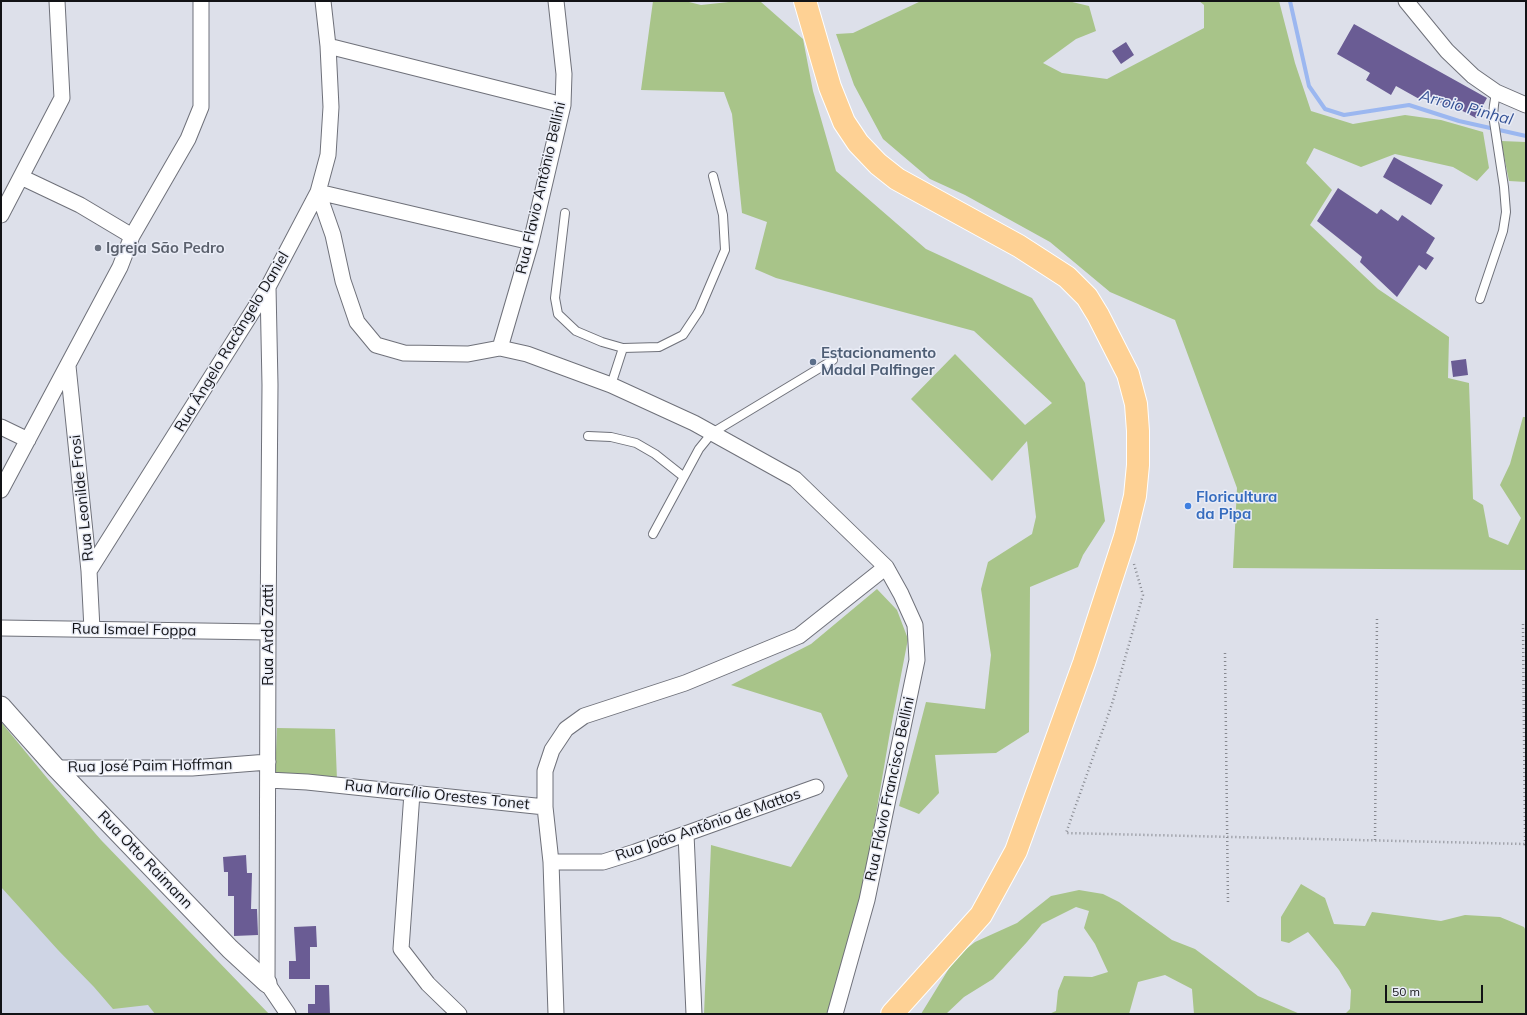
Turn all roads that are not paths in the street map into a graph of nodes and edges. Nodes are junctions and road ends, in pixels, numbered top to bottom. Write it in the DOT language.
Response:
graph roads {
  1 [pos="57,1"];
  2 [pos="201,1"];
  3 [pos="323,1"];
  4 [pos="556,1"];
  5 [pos="805,1"];
  6 [pos="1406,1"];
  7 [pos="328,46"];
  8 [pos="1496,92"];
  9 [pos="563,105"];
  10 [pos="1526,105"];
  11 [pos="714,176"];
  12 [pos="21,177"];
  13 [pos="318,192"];
  14 [pos="566,213"];
  15 [pos="1,215"];
  16 [pos="132,236"];
  17 [pos="531,242"];
  18 [pos="268,287"];
  19 [pos="1480,299"];
  20 [pos="500,348"];
  21 [pos="623,348"];
  22 [pos="833,360"];
  23 [pos="68,366"];
  24 [pos="610,385"];
  25 [pos="1,427"];
  26 [pos="712,433"];
  27 [pos="588,436"];
  28 [pos="28,440"];
  29 [pos="684,477"];
  30 [pos="1,490"];
  31 [pos="653,534"];
  32 [pos="886,567"];
  33 [pos="90,571"];
  34 [pos="1,628"];
  35 [pos="92,629"];
  36 [pos="268,632"];
  37 [pos="1,706"];
  38 [pos="268,762"];
  39 [pos="56,768"];
  40 [pos="268,780"];
  41 [pos="816,787"];
  42 [pos="412,793"];
  43 [pos="545,807"];
  44 [pos="686,834"];
  45 [pos="551,862"];
  46 [pos="267,983"];
  47 [pos="288,1014"];
  48 [pos="459,1014"];
  49 [pos="556,1014"];
  50 [pos="694,1014"];
  51 [pos="835,1014"];
  52 [pos="892,1014"];
  1 -- 12 [label="street"];
  2 -- 16 [label="street"];
  3 -- 7 [label="street, Rua Ângelo Racângelo Daniel"];
  4 -- 9 [label="street, Rua Flavio Antônio Bellini"];
  5 -- 52 [label="main road"];
  6 -- 8 [label="street"];
  7 -- 9 [label="street"];
  7 -- 13 [label="street, Rua Ângelo Racângelo Daniel"];
  8 -- 10 [label="street"];
  8 -- 19 [label="lane"];
  9 -- 17 [label="street, Rua Flavio Antônio Bellini"];
  11 -- 21 [label="lane"];
  12 -- 15 [label="street"];
  12 -- 16 [label="street"];
  13 -- 17 [label="street"];
  13 -- 18 [label="street, Rua Ângelo Racângelo Daniel"];
  13 -- 20 [label="street"];
  14 -- 21 [label="lane"];
  16 -- 23 [label="street"];
  17 -- 20 [label="street, Rua Flavio Antônio Bellini"];
  18 -- 33 [label="street, Rua Ângelo Racângelo Daniel"];
  18 -- 36 [label="street, Rua Ardo Zatti"];
  20 -- 24 [label="street, Rua Flávio Francisco Bellini"];
  21 -- 24 [label="lane"];
  22 -- 26 [label="lane"];
  23 -- 28 [label="street"];
  23 -- 33 [label="street, Rua Leonilde Frosi"];
  24 -- 26 [label="street, Rua Flávio Francisco Bellini"];
  25 -- 28 [label="street"];
  26 -- 29 [label="lane"];
  26 -- 32 [label="street, Rua Flávio Francisco Bellini"];
  27 -- 29 [label="lane"];
  28 -- 30 [label="street"];
  29 -- 31 [label="lane"];
  32 -- 43 [label="street, Rua Marcílio Orestes Tonet"];
  32 -- 51 [label="street, Rua Flávio Francisco Bellini"];
  33 -- 35 [label="street, Rua Leonilde Frosi"];
  34 -- 35 [label="street, Rua Ismael Foppa"];
  35 -- 36 [label="street, Rua Ismael Foppa"];
  36 -- 38 [label="street, Rua Ardo Zatti"];
  37 -- 39 [label="street, Rua Otto Raimann"];
  38 -- 39 [label="street, Rua José Paim Hoffman"];
  38 -- 40 [label="street, Rua Ardo Zatti"];
  39 -- 46 [label="street, Rua Otto Raimann"];
  40 -- 42 [label="street, Rua Marcílio Orestes Tonet"];
  40 -- 46 [label="street, Rua Ardo Zatti"];
  41 -- 44 [label="street, Rua João Antônio de Mattos"];
  42 -- 43 [label="street, Rua Marcílio Orestes Tonet"];
  42 -- 48 [label="street"];
  43 -- 45 [label="street"];
  44 -- 45 [label="street, Rua João Antônio de Mattos"];
  44 -- 50 [label="street"];
  45 -- 49 [label="street"];
  46 -- 47 [label="street, Rua Otto Raimann"];
}
